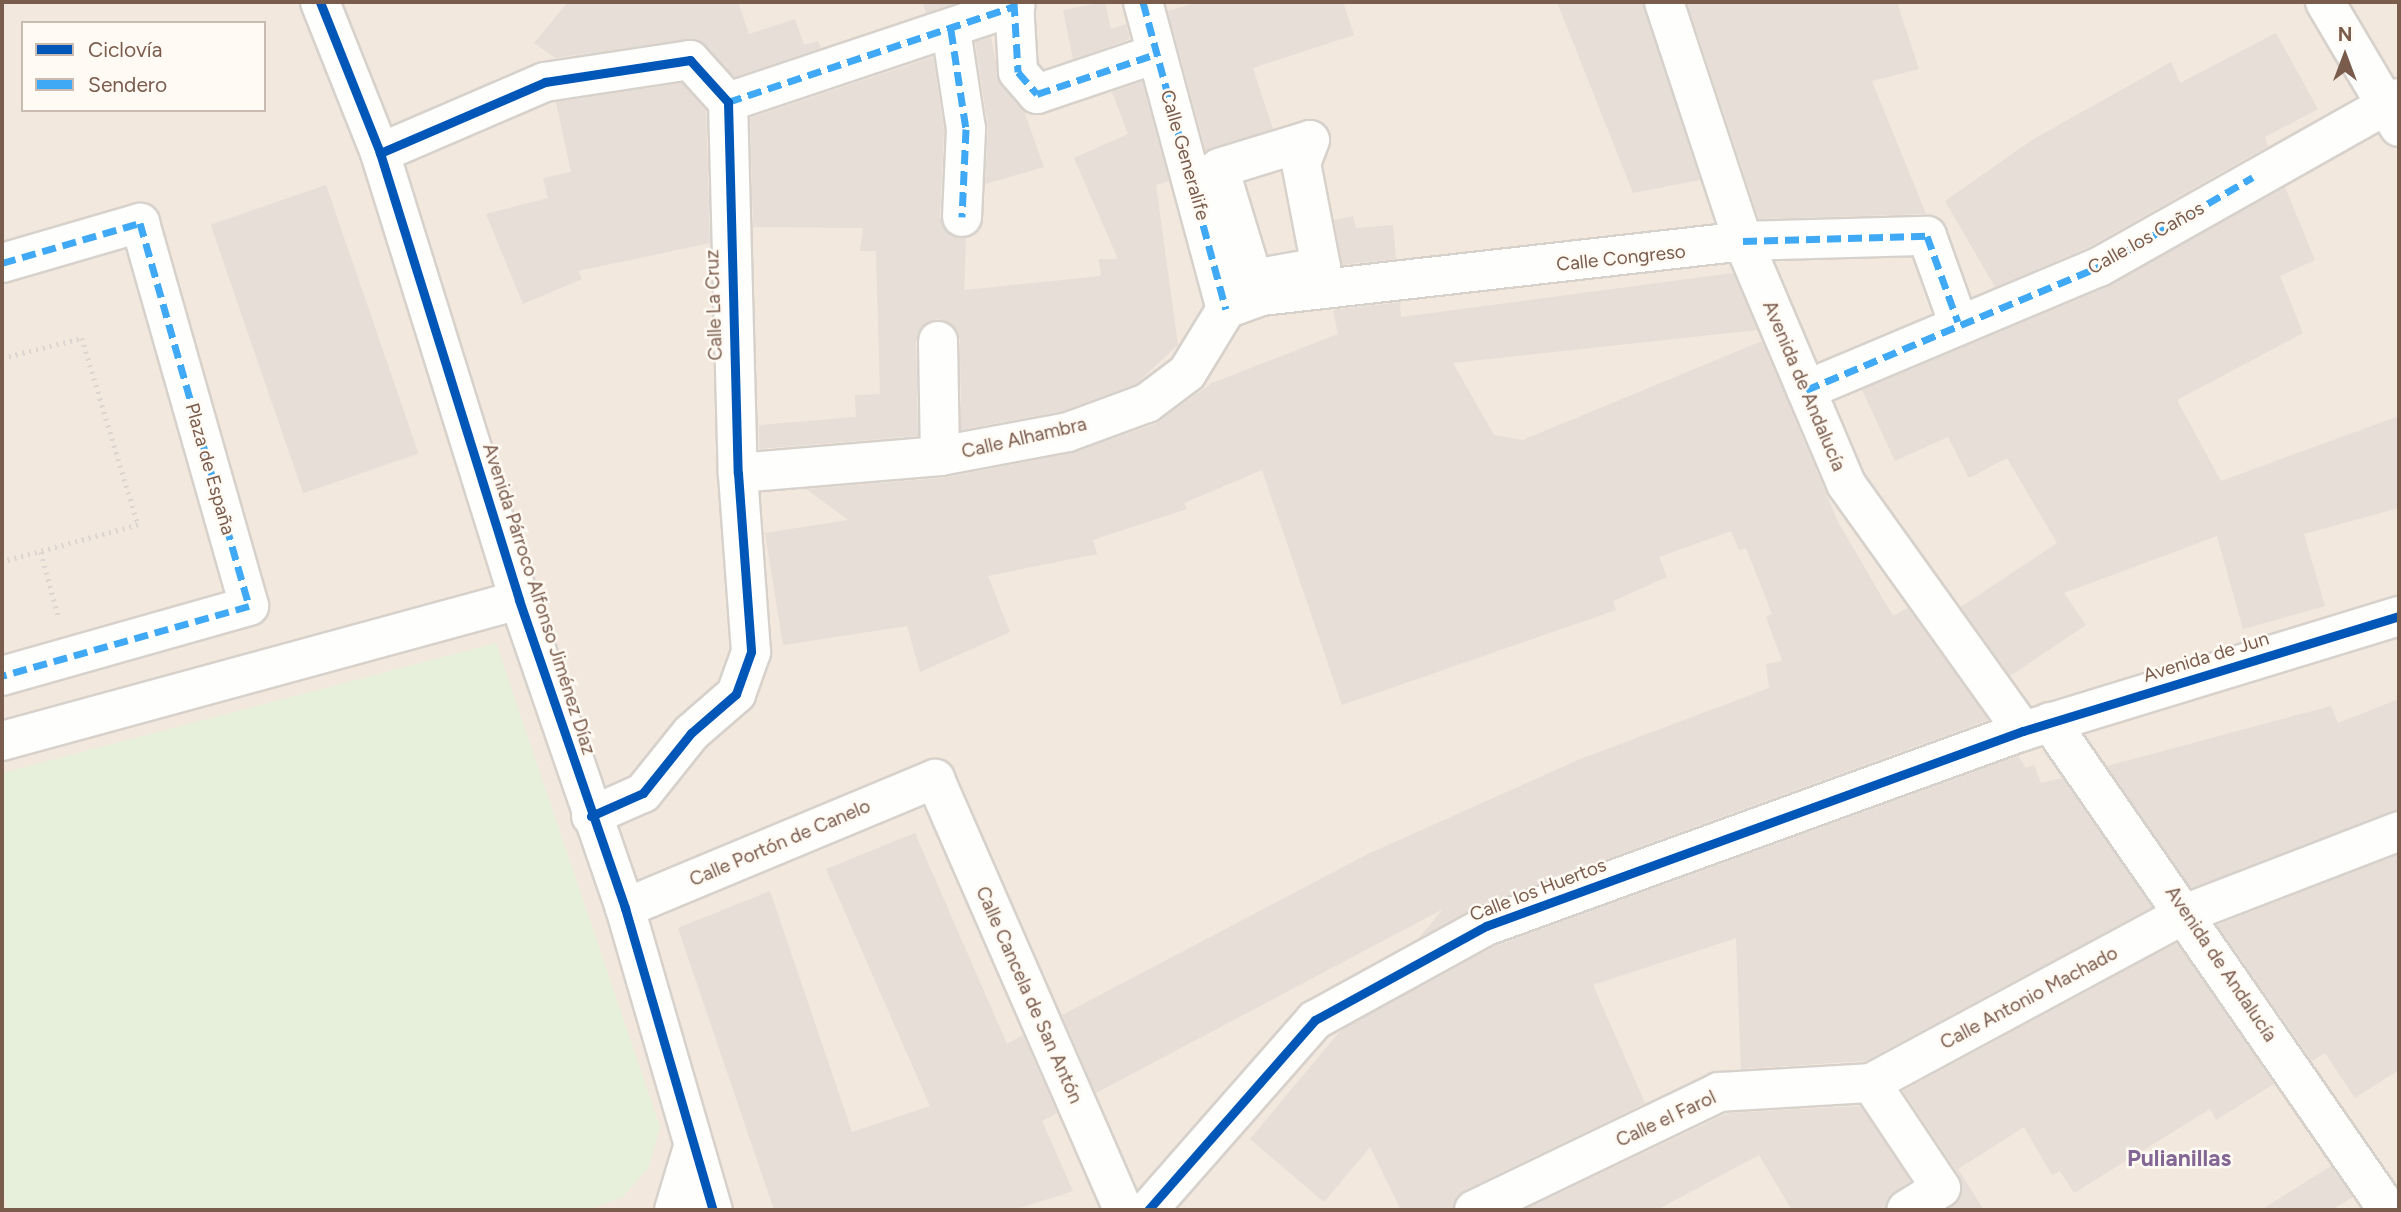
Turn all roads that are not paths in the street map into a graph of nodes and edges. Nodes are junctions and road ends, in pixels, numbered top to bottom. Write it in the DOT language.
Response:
graph roads {
  1 [pos="320,2"];
  2 [pos="1143,2"];
  3 [pos="1664,2"];
  4 [pos="2325,2"];
  5 [pos="1014,4"];
  6 [pos="951,30"];
  7 [pos="1156,54"];
  8 [pos="728,102"];
  9 [pos="2394,110"];
  10 [pos="380,153"];
  11 [pos="962,217"];
  12 [pos="1743,241"];
  13 [pos="2,262"];
  14 [pos="1226,309"];
  15 [pos="1958,322"];
  16 [pos="939,341"];
  17 [pos="1806,390"];
  18 [pos="940,456"];
  19 [pos="738,473"];
  20 [pos="520,600"];
  21 [pos="2399,616"];
  22 [pos="2,676"];
  23 [pos="2036,726"];
  24 [pos="2,741"];
  25 [pos="935,779"];
  26 [pos="591,816"];
  27 [pos="2399,831"];
  28 [pos="625,908"];
  29 [pos="2187,913"];
  30 [pos="1871,1083"];
  31 [pos="693,1147"];
  32 [pos="2387,1206"];
  33 [pos="674,1210"];
  34 [pos="713,1210"];
  35 [pos="1123,1210"];
  36 [pos="1148,1210"];
  37 [pos="1474,1210"];
  38 [pos="1906,1210"];
  1 -- 10 [label="street, Avenida Párroco Alfonso Jiménez Díaz"];
  2 -- 7 [label="street, Calle Generalife"];
  3 -- 12 [label="street, Avenida de Andalucía"];
  4 -- 9 [label="street"];
  5 -- 6 [label="street"];
  5 -- 7 [label="street"];
  6 -- 8 [label="street"];
  6 -- 11 [label="street"];
  7 -- 14 [label="street, Calle Generalife"];
  8 -- 10 [label="street"];
  8 -- 19 [label="street, Calle La Cruz"];
  9 -- 15 [label="street, Calle los Caños"];
  10 -- 20 [label="street, Avenida Párroco Alfonso Jiménez Díaz"];
  12 -- 14 [label="street, Calle Congreso"];
  12 -- 15 [label="street, Calle Congreso"];
  12 -- 17 [label="street, Avenida de Andalucía"];
  13 -- 22 [label="street, Plaza de España"];
  14 -- 18 [label="street, Calle Alhambra"];
  15 -- 17 [label="street, Calle los Caños"];
  16 -- 18 [label="street, Calle Alhambra"];
  17 -- 23 [label="street, Avenida de Andalucía"];
  18 -- 19 [label="street, Calle Alhambra"];
  19 -- 26 [label="street, Calle La Cruz"];
  20 -- 24 [label="street"];
  20 -- 26 [label="street, Avenida Párroco Alfonso Jiménez Díaz"];
  21 -- 23 [label="street, Avenida de Jun"];
  23 -- 29 [label="street, Avenida de Andalucía"];
  23 -- 36 [label="street, Calle los Huertos"];
  25 -- 28 [label="street, Calle Portón de Canelo"];
  25 -- 35 [label="street, Calle Cancela de San Antón"];
  26 -- 28 [label="street, Avenida Párroco Alfonso Jiménez Díaz"];
  27 -- 29 [label="street, Calle Antonio Machado"];
  28 -- 31 [label="street, Avenida Párroco Alfonso Jiménez Díaz"];
  29 -- 30 [label="street, Calle Antonio Machado"];
  29 -- 32 [label="street, Avenida de Andalucía"];
  30 -- 37 [label="street, Calle el Farol"];
  30 -- 38 [label="street"];
  31 -- 33 [label="street"];
  31 -- 34 [label="street, Avenida Párroco Alfonso Jiménez Díaz"];
}
